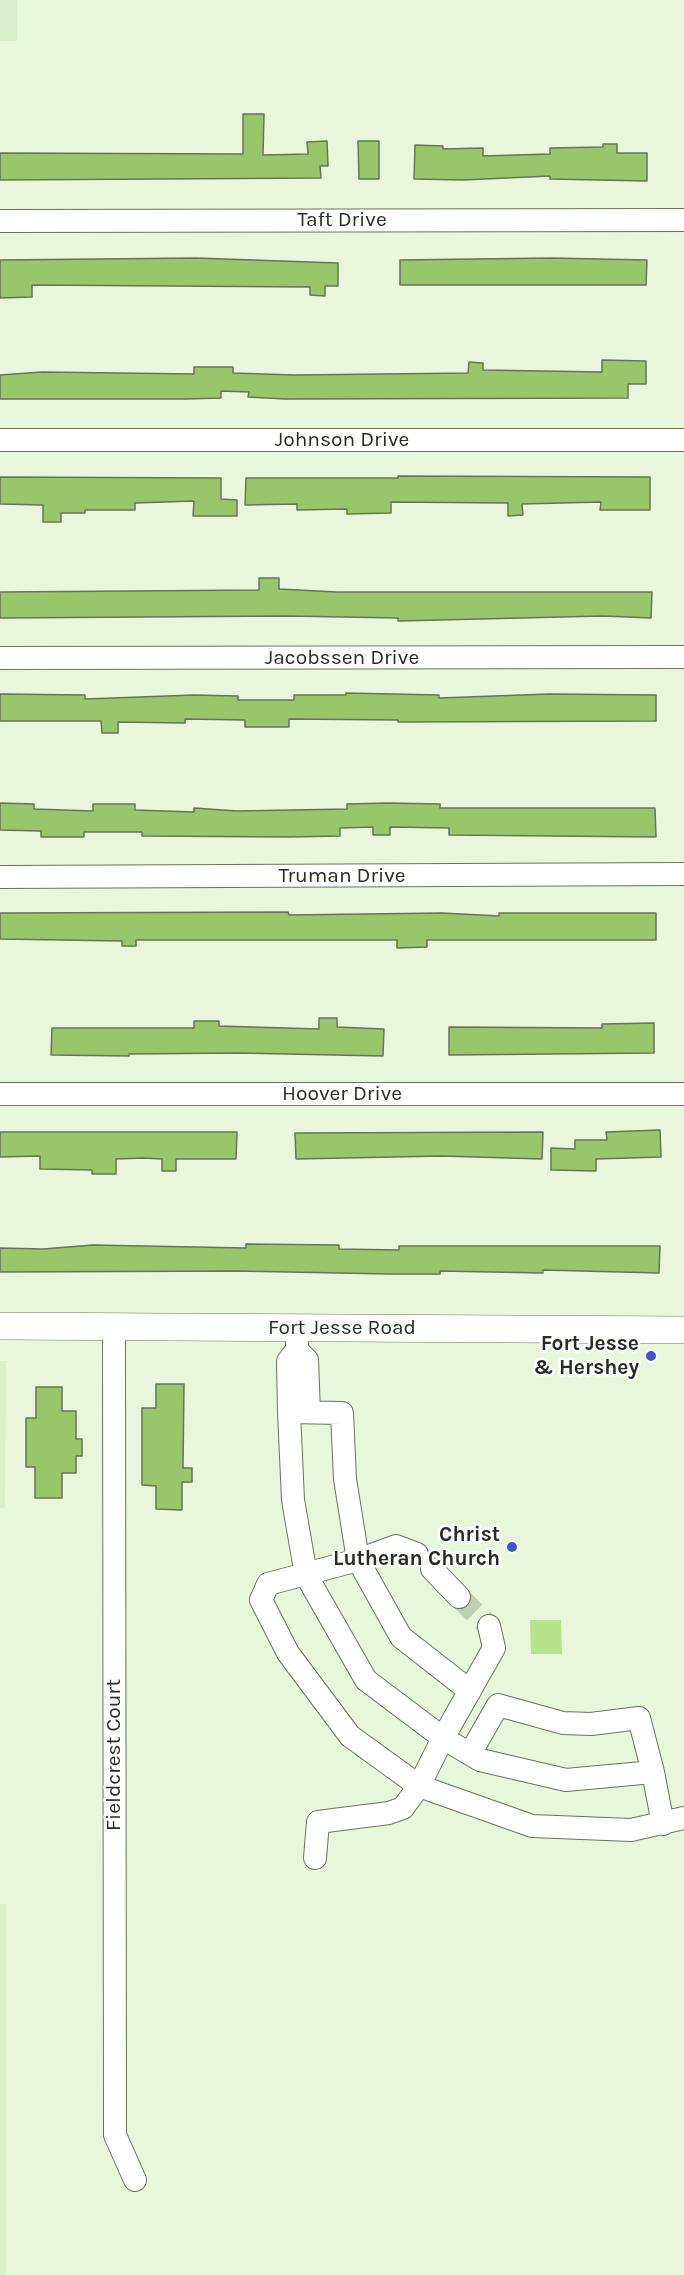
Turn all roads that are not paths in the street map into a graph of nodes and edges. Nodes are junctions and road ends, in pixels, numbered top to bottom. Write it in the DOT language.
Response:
graph roads {
  1 [pos="684,220"];
  2 [pos="0,221"];
  3 [pos="0,440"];
  4 [pos="684,440"];
  5 [pos="684,657"];
  6 [pos="0,658"];
  7 [pos="684,874"];
  8 [pos="0,877"];
  9 [pos="0,1094"];
  10 [pos="684,1094"];
  11 [pos="0,1326"];
  12 [pos="114,1327"];
  13 [pos="684,1330"];
  14 [pos="297,1339"];
  15 [pos="299,1412"];
  16 [pos="358,1560"];
  17 [pos="306,1575"];
  18 [pos="459,1597"];
  19 [pos="489,1626"];
  20 [pos="470,1691"];
  21 [pos="442,1738"];
  22 [pos="470,1754"];
  23 [pos="652,1772"];
  24 [pos="419,1786"];
  25 [pos="674,1821"];
  26 [pos="315,1858"];
  27 [pos="135,2180"];
  1 -- 2 [label="street, Taft Drive"];
  3 -- 4 [label="street, Johnson Drive"];
  5 -- 6 [label="street, Jacobssen Drive"];
  7 -- 8 [label="street, Truman Drive"];
  9 -- 10 [label="street, Hoover Drive"];
  11 -- 12 [label="main road, Fort Jesse Road"];
  12 -- 14 [label="main road, Fort Jesse Road"];
  12 -- 27 [label="street, Fieldcrest Court"];
  13 -- 14 [label="main road, Fort Jesse Road"];
  14 -- 15 [label="street"];
  15 -- 16 [label="street"];
  15 -- 17 [label="street"];
  16 -- 17 [label="street"];
  16 -- 18 [label="street"];
  16 -- 20 [label="street"];
  17 -- 21 [label="street"];
  17 -- 24 [label="street"];
  19 -- 20 [label="street"];
  20 -- 21 [label="street"];
  21 -- 22 [label="street"];
  21 -- 24 [label="street"];
  22 -- 23 [label="street"];
  22 -- 23 [label="street"];
  23 -- 25 [label="street"];
  24 -- 25 [label="street"];
  24 -- 26 [label="street"];
}
